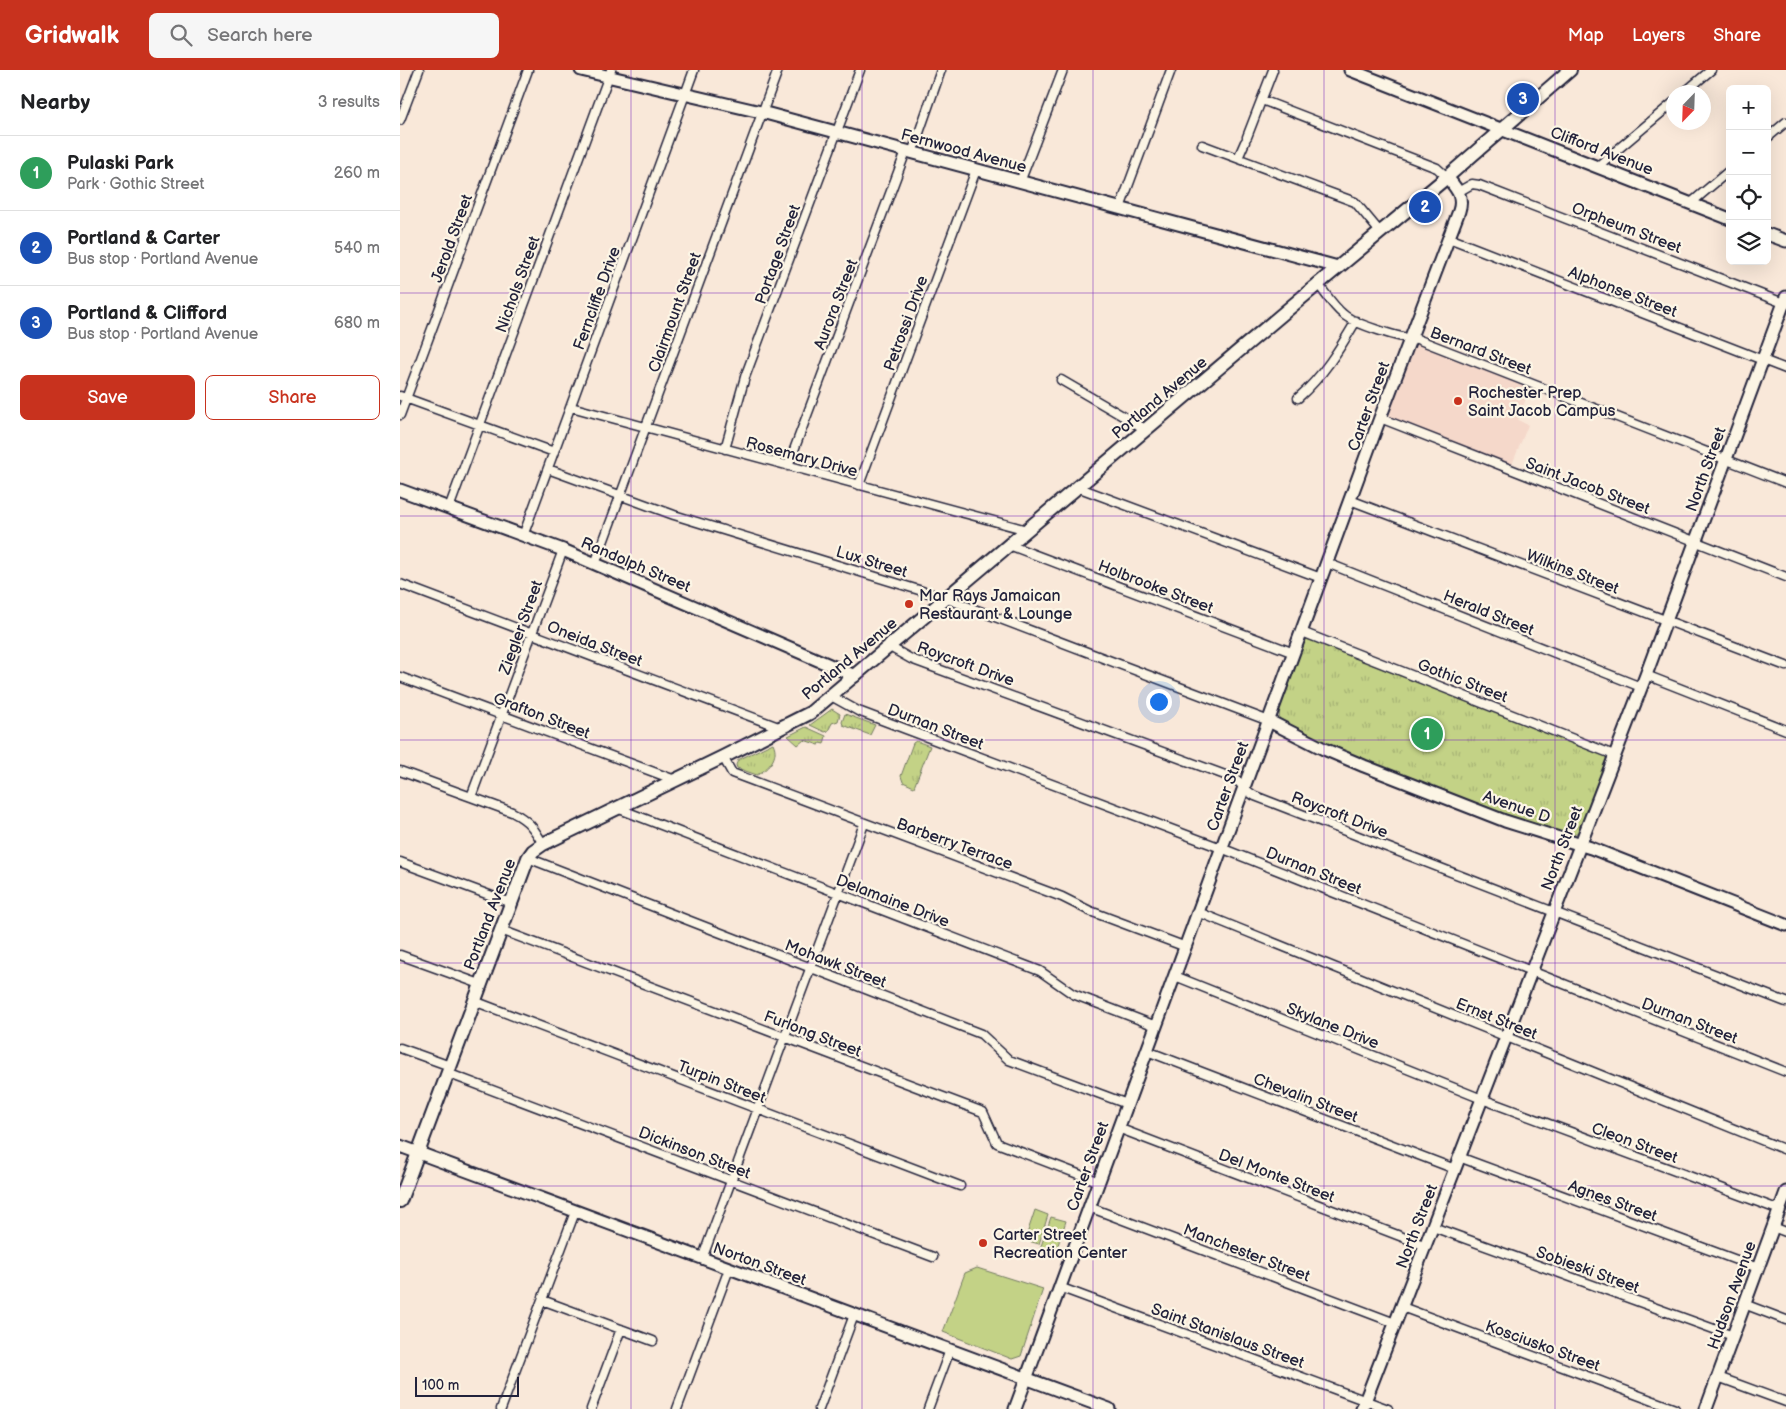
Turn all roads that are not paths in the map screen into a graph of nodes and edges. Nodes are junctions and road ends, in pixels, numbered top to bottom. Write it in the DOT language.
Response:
graph roads {
  1 [pos="419,70"];
  2 [pos="528,70"];
  3 [pos="581,70"];
  4 [pos="694,70"];
  5 [pos="778,70"];
  6 [pos="860,70"];
  7 [pos="941,70"];
  8 [pos="1063,70"];
  9 [pos="1171,70"];
  10 [pos="1273,70"];
  11 [pos="1350,70"];
  12 [pos="1711,70"];
  13 [pos="1568,71"];
  14 [pos="610,73"];
  15 [pos="1693,85"];
  16 [pos="685,95"];
  17 [pos="1262,100"];
  18 [pos="1666,109"];
  19 [pos="762,113"];
  20 [pos="400,120"];
  21 [pos="1786,122"];
  22 [pos="1503,129"];
  23 [pos="837,133"];
  24 [pos="1771,135"];
  25 [pos="1202,145"];
  26 [pos="909,152"];
  27 [pos="1238,158"];
  28 [pos="1598,166"];
  29 [pos="976,170"];
  30 [pos="1726,173"];
  31 [pos="1447,177"];
  32 [pos="1020,182"];
  33 [pos="1458,192"];
  34 [pos="1691,203"];
  35 [pos="1120,208"];
  36 [pos="1726,217"];
  37 [pos="1380,232"];
  38 [pos="1771,235"];
  39 [pos="1449,238"];
  40 [pos="1786,241"];
  41 [pos="1338,267"];
  42 [pos="1318,284"];
  43 [pos="1785,301"];
  44 [pos="1356,321"];
  45 [pos="1410,339"];
  46 [pos="1762,360"];
  47 [pos="1786,369"];
  48 [pos="1061,380"];
  49 [pos="403,397"];
  50 [pos="1298,398"];
  51 [pos="571,407"];
  52 [pos="400,415"];
  53 [pos="1380,418"];
  54 [pos="479,425"];
  55 [pos="646,427"];
  56 [pos="1145,429"];
  57 [pos="725,449"];
  58 [pos="554,452"];
  59 [pos="1726,459"];
  60 [pos="788,466"];
  61 [pos="548,469"];
  62 [pos="1786,483"];
  63 [pos="860,486"];
  64 [pos="1077,487"];
  65 [pos="400,490"];
  66 [pos="620,496"];
  67 [pos="1350,500"];
  68 [pos="449,508"];
  69 [pos="1027,530"];
  70 [pos="523,536"];
  71 [pos="1695,542"];
  72 [pos="1009,545"];
  73 [pos="563,550"];
  74 [pos="1327,563"];
  75 [pos="595,564"];
  76 [pos="1786,577"];
  77 [pos="1321,578"];
  78 [pos="400,584"];
  79 [pos="945,598"];
  80 [pos="1666,622"];
  81 [pos="1302,632"];
  82 [pos="532,633"];
  83 [pos="888,646"];
  84 [pos="1294,653"];
  85 [pos="1786,666"];
  86 [pos="1646,675"];
  87 [pos="400,676"];
  88 [pos="855,676"];
  89 [pos="1641,687"];
  90 [pos="831,696"];
  91 [pos="502,715"];
  92 [pos="1269,721"];
  93 [pos="780,728"];
  94 [pos="1786,730"];
  95 [pos="1614,754"];
  96 [pos="723,757"];
  97 [pos="400,771"];
  98 [pos="675,780"];
  99 [pos="1244,786"];
  100 [pos="471,797"];
  101 [pos="616,808"];
  102 [pos="864,824"];
  103 [pos="543,844"];
  104 [pos="1579,844"];
  105 [pos="1221,848"];
  106 [pos="528,858"];
  107 [pos="400,862"];
  108 [pos="838,893"];
  109 [pos="510,903"];
  110 [pos="1554,911"];
  111 [pos="1198,912"];
  112 [pos="1786,925"];
  113 [pos="501,930"];
  114 [pos="1186,947"];
  115 [pos="400,955"];
  116 [pos="810,968"];
  117 [pos="1531,972"];
  118 [pos="1174,976"];
  119 [pos="480,984"];
  120 [pos="474,1001"];
  121 [pos="1786,1002"];
  122 [pos="1156,1026"];
  123 [pos="784,1037"];
  124 [pos="1506,1037"];
  125 [pos="400,1048"];
  126 [pos="1147,1051"];
  127 [pos="448,1070"];
  128 [pos="1786,1072"];
  129 [pos="1482,1100"];
  130 [pos="1127,1104"];
  131 [pos="758,1109"];
  132 [pos="1118,1128"];
  133 [pos="400,1146"];
  134 [pos="1786,1150"];
  135 [pos="418,1153"];
  136 [pos="1459,1158"];
  137 [pos="1455,1169"];
  138 [pos="731,1180"];
  139 [pos="1098,1182"];
  140 [pos="960,1186"];
  141 [pos="1786,1192"];
  142 [pos="400,1201"];
  143 [pos="1089,1207"];
  144 [pos="1780,1210"];
  145 [pos="576,1212"];
  146 [pos="1433,1227"];
  147 [pos="1773,1227"];
  148 [pos="1786,1232"];
  149 [pos="1426,1246"];
  150 [pos="933,1257"];
  151 [pos="702,1259"];
  152 [pos="1758,1268"];
  153 [pos="729,1269"];
  154 [pos="1059,1287"];
  155 [pos="542,1300"];
  156 [pos="1744,1304"];
  157 [pos="1402,1307"];
  158 [pos="854,1315"];
  159 [pos="1786,1320"];
  160 [pos="1396,1323"];
  161 [pos="621,1329"];
  162 [pos="1733,1336"];
  163 [pos="652,1341"];
  164 [pos="950,1350"];
  165 [pos="1718,1377"];
  166 [pos="1027,1378"];
  167 [pos="1786,1402"];
  168 [pos="1363,1405"];
  169 [pos="501,1409"];
  170 [pos="591,1409"];
  171 [pos="677,1409"];
  172 [pos="819,1409"];
  173 [pos="928,1409"];
  174 [pos="1015,1409"];
  175 [pos="1107,1409"];
  176 [pos="1388,1409"];
  177 [pos="1675,1409"];
  178 [pos="1706,1409"];
  1 -- 20 [label="street"];
  2 -- 49 [label="street, Jerold Street"];
  3 -- 14 [label="street, Fernwood Avenue"];
  4 -- 16 [label="street, Ferncliffe Drive"];
  5 -- 19 [label="street, Clairmount Street"];
  6 -- 23 [label="street, Portage Street"];
  7 -- 26 [label="street, Aurora Street"];
  8 -- 32 [label="street"];
  9 -- 35 [label="street"];
  10 -- 17 [label="street"];
  11 -- 22 [label="street, Clifford Avenue"];
  12 -- 15 [label="street"];
  13 -- 22 [label="main road, Portland Avenue"];
  14 -- 16 [label="street, Fernwood Avenue"];
  14 -- 54 [label="street, Nichols Street"];
  16 -- 19 [label="street, Fernwood Avenue"];
  16 -- 51 [label="street, Ferncliffe Drive"];
  17 -- 27 [label="street"];
  17 -- 31 [label="street"];
  18 -- 28 [label="street"];
  19 -- 23 [label="street, Fernwood Avenue"];
  19 -- 55 [label="street, Clairmount Street"];
  21 -- 24 [label="street"];
  22 -- 28 [label="street, Clifford Avenue"];
  22 -- 31 [label="main road, Portland Avenue"];
  23 -- 26 [label="street, Fernwood Avenue"];
  23 -- 57 [label="street, Portage Street"];
  25 -- 27 [label="street"];
  26 -- 29 [label="street, Fernwood Avenue"];
  26 -- 60 [label="street, Aurora Street"];
  27 -- 37 [label="street"];
  28 -- 34 [label="street, Clifford Avenue"];
  29 -- 32 [label="street, Fernwood Avenue"];
  29 -- 63 [label="street, Petrossi Drive"];
  30 -- 34 [label="street"];
  31 -- 33 [label="street"];
  31 -- 37 [label="main road, Portland Avenue"];
  32 -- 35 [label="street, Fernwood Avenue"];
  33 -- 39 [label="street, Carter Street"];
  33 -- 43 [label="street, Orpheum Street"];
  34 -- 36 [label="street, Clifford Avenue"];
  35 -- 41 [label="street, Fernwood Avenue"];
  37 -- 41 [label="main road, Portland Avenue"];
  38 -- 40 [label="street"];
  39 -- 45 [label="street, Carter Street"];
  39 -- 46 [label="street, Alphonse Street"];
  41 -- 42 [label="main road, Portland Avenue"];
  42 -- 44 [label="street, Bernard Street"];
  42 -- 56 [label="main road, Portland Avenue"];
  43 -- 46 [label="street, North Street"];
  44 -- 45 [label="street, Bernard Street"];
  44 -- 50 [label="street"];
  45 -- 53 [label="street, Carter Street"];
  45 -- 59 [label="street, Bernard Street"];
  46 -- 47 [label="street, Alphonse Street"];
  46 -- 59 [label="street, North Street"];
  48 -- 56 [label="street"];
  49 -- 52 [label="street, Jerold Street"];
  49 -- 54 [label="street"];
  51 -- 55 [label="street, Rosemary Drive"];
  51 -- 58 [label="street, Ferncliffe Drive"];
  53 -- 67 [label="street, Carter Street"];
  53 -- 71 [label="street, Saint Jacob Street"];
  54 -- 58 [label="street"];
  54 -- 68 [label="street, Nichols Street"];
  55 -- 57 [label="street, Rosemary Drive"];
  55 -- 66 [label="street, Clairmount Street"];
  56 -- 64 [label="main road, Portland Avenue"];
  57 -- 60 [label="street, Rosemary Drive"];
  58 -- 61 [label="street, Ferncliffe Drive"];
  59 -- 62 [label="street, Bernard Street"];
  59 -- 71 [label="street, North Street"];
  60 -- 63 [label="street, Rosemary Drive"];
  61 -- 66 [label="street, Lux Street"];
  61 -- 70 [label="street, Ferncliffe Drive"];
  63 -- 69 [label="street, Rosemary Drive"];
  64 -- 69 [label="main road, Portland Avenue"];
  64 -- 77 [label="street"];
  65 -- 68 [label="street, Randolph Street"];
  66 -- 75 [label="street, Clairmount Street"];
  66 -- 79 [label="street, Lux Street"];
  67 -- 74 [label="street, Carter Street"];
  67 -- 80 [label="street, Wilkins Street"];
  68 -- 70 [label="street, Randolph Street"];
  69 -- 72 [label="main road, Portland Avenue"];
  70 -- 73 [label="street, Randolph Street"];
  71 -- 76 [label="street, Saint Jacob Street"];
  71 -- 80 [label="street, North Street"];
  72 -- 79 [label="main road, Portland Avenue"];
  72 -- 84 [label="street, Holbrooke Street"];
  73 -- 75 [label="street, Randolph Street"];
  73 -- 82 [label="street, Ziegler Street"];
  74 -- 77 [label="street, Carter Street"];
  74 -- 89 [label="street, Herald Street"];
  75 -- 88 [label="street, Randolph Street"];
  77 -- 81 [label="street, Carter Street"];
  78 -- 82 [label="street, Oneida Street"];
  79 -- 83 [label="main road, Portland Avenue"];
  79 -- 92 [label="street, Lux Street"];
  80 -- 85 [label="street, Wilkins Street"];
  80 -- 86 [label="street, North Street"];
  81 -- 84 [label="street, Carter Street"];
  81 -- 95 [label="street, Gothic Street"];
  82 -- 91 [label="street, Ziegler Street"];
  82 -- 93 [label="street, Oneida Street"];
  83 -- 88 [label="main road, Portland Avenue"];
  83 -- 99 [label="street, Roycroft Drive"];
  84 -- 92 [label="street, Carter Street"];
  86 -- 89 [label="street, North Street"];
  86 -- 94 [label="street"];
  87 -- 91 [label="street, Grafton Street"];
  88 -- 90 [label="main road, Portland Avenue"];
  89 -- 95 [label="street, North Street"];
  90 -- 93 [label="main road, Portland Avenue"];
  90 -- 105 [label="street, Durnan Street"];
  91 -- 98 [label="street, Grafton Street"];
  91 -- 100 [label="street, Ziegler Street"];
  92 -- 99 [label="street, Carter Street"];
  92 -- 104 [label="street, Avenue D"];
  93 -- 96 [label="main road, Portland Avenue"];
  95 -- 104 [label="street, North Street"];
  96 -- 98 [label="main road, Portland Avenue"];
  96 -- 102 [label="street, Barberry Terrace"];
  97 -- 100 [label="street"];
  98 -- 101 [label="main road, Portland Avenue"];
  99 -- 105 [label="street, Carter Street"];
  99 -- 110 [label="street, Roycroft Drive"];
  100 -- 103 [label="street"];
  101 -- 103 [label="main road, Portland Avenue"];
  101 -- 108 [label="street, Delamaine Drive"];
  102 -- 108 [label="street"];
  102 -- 114 [label="street, Barberry Terrace"];
  103 -- 106 [label="main road, Portland Avenue"];
  104 -- 110 [label="street, North Street"];
  104 -- 112 [label="street, Avenue D"];
  105 -- 111 [label="street, Carter Street"];
  105 -- 117 [label="street, Durnan Street"];
  106 -- 109 [label="main road, Portland Avenue"];
  106 -- 116 [label="street, Mohawk Street"];
  107 -- 109 [label="street"];
  108 -- 116 [label="street"];
  108 -- 122 [label="street, Delamaine Drive"];
  109 -- 113 [label="main road, Portland Avenue"];
  110 -- 117 [label="street, North Street"];
  110 -- 121 [label="street, Roycroft Drive"];
  111 -- 114 [label="street, Carter Street"];
  111 -- 124 [label="street, Ernst Street"];
  113 -- 119 [label="main road, Portland Avenue"];
  113 -- 123 [label="street, Furlong Street"];
  114 -- 118 [label="street, Carter Street"];
  115 -- 119 [label="street"];
  116 -- 123 [label="street"];
  116 -- 130 [label="street, Mohawk Street"];
  117 -- 124 [label="street, North Street"];
  117 -- 128 [label="street, Durnan Street"];
  118 -- 122 [label="street, Carter Street"];
  118 -- 129 [label="street, Skylane Drive"];
  119 -- 120 [label="main road, Portland Avenue"];
  120 -- 127 [label="main road, Portland Avenue"];
  120 -- 131 [label="street, Turpin Street"];
  122 -- 126 [label="street, Carter Street"];
  123 -- 131 [label="street"];
  123 -- 139 [label="street, Furlong Street"];
  124 -- 129 [label="street, North Street"];
  124 -- 134 [label="street, Ernst Street"];
  125 -- 127 [label="street, Dickinson Street"];
  126 -- 130 [label="street, Carter Street"];
  126 -- 137 [label="street, Chevalin Street"];
  127 -- 135 [label="main road, Portland Avenue"];
  127 -- 138 [label="street, Dickinson Street"];
  129 -- 136 [label="street, North Street"];
  129 -- 144 [label="street, Cleon Street"];
  130 -- 132 [label="street, Carter Street"];
  131 -- 138 [label="street"];
  131 -- 140 [label="street, Turpin Street"];
  132 -- 139 [label="street, Carter Street"];
  132 -- 149 [label="street, Del Monte Street"];
  133 -- 135 [label="street, Norton Street"];
  135 -- 142 [label="main road, Portland Avenue"];
  135 -- 145 [label="street, Norton Street"];
  136 -- 137 [label="street, North Street"];
  136 -- 152 [label="street, Agnes Street"];
  137 -- 146 [label="street, North Street"];
  138 -- 150 [label="street, Dickinson Street"];
  138 -- 151 [label="street"];
  139 -- 143 [label="street, Carter Street"];
  141 -- 144 [label="street, Hudson Avenue"];
  143 -- 154 [label="street, Carter Street"];
  143 -- 160 [label="street, Manchester Street"];
  144 -- 147 [label="street, Hudson Avenue"];
  145 -- 151 [label="street, Norton Street"];
  145 -- 155 [label="street"];
  146 -- 149 [label="street, North Street"];
  146 -- 162 [label="street, Sobieski Street"];
  147 -- 148 [label="street"];
  147 -- 152 [label="street, Hudson Avenue"];
  149 -- 157 [label="street, North Street"];
  151 -- 153 [label="street, Norton Street"];
  152 -- 156 [label="street, Hudson Avenue"];
  153 -- 158 [label="street, Norton Street"];
  153 -- 171 [label="street"];
  154 -- 166 [label="street, Carter Street"];
  154 -- 168 [label="street, Saint Stanislaus Street"];
  155 -- 161 [label="street"];
  155 -- 169 [label="street"];
  156 -- 159 [label="street"];
  156 -- 162 [label="street, Hudson Avenue"];
  157 -- 160 [label="street, North Street"];
  157 -- 177 [label="street, Kosciusko Street"];
  158 -- 164 [label="street, Norton Street"];
  158 -- 172 [label="street"];
  160 -- 168 [label="street, North Street"];
  161 -- 163 [label="street"];
  161 -- 170 [label="street"];
  162 -- 165 [label="street, Hudson Avenue"];
  164 -- 166 [label="street, Norton Street"];
  164 -- 173 [label="street"];
  165 -- 167 [label="street"];
  165 -- 178 [label="street, Hudson Avenue"];
  166 -- 174 [label="street, Carter Street"];
  166 -- 175 [label="street, Norton Street"];
  168 -- 176 [label="street, Saint Stanislaus Street"];
}
